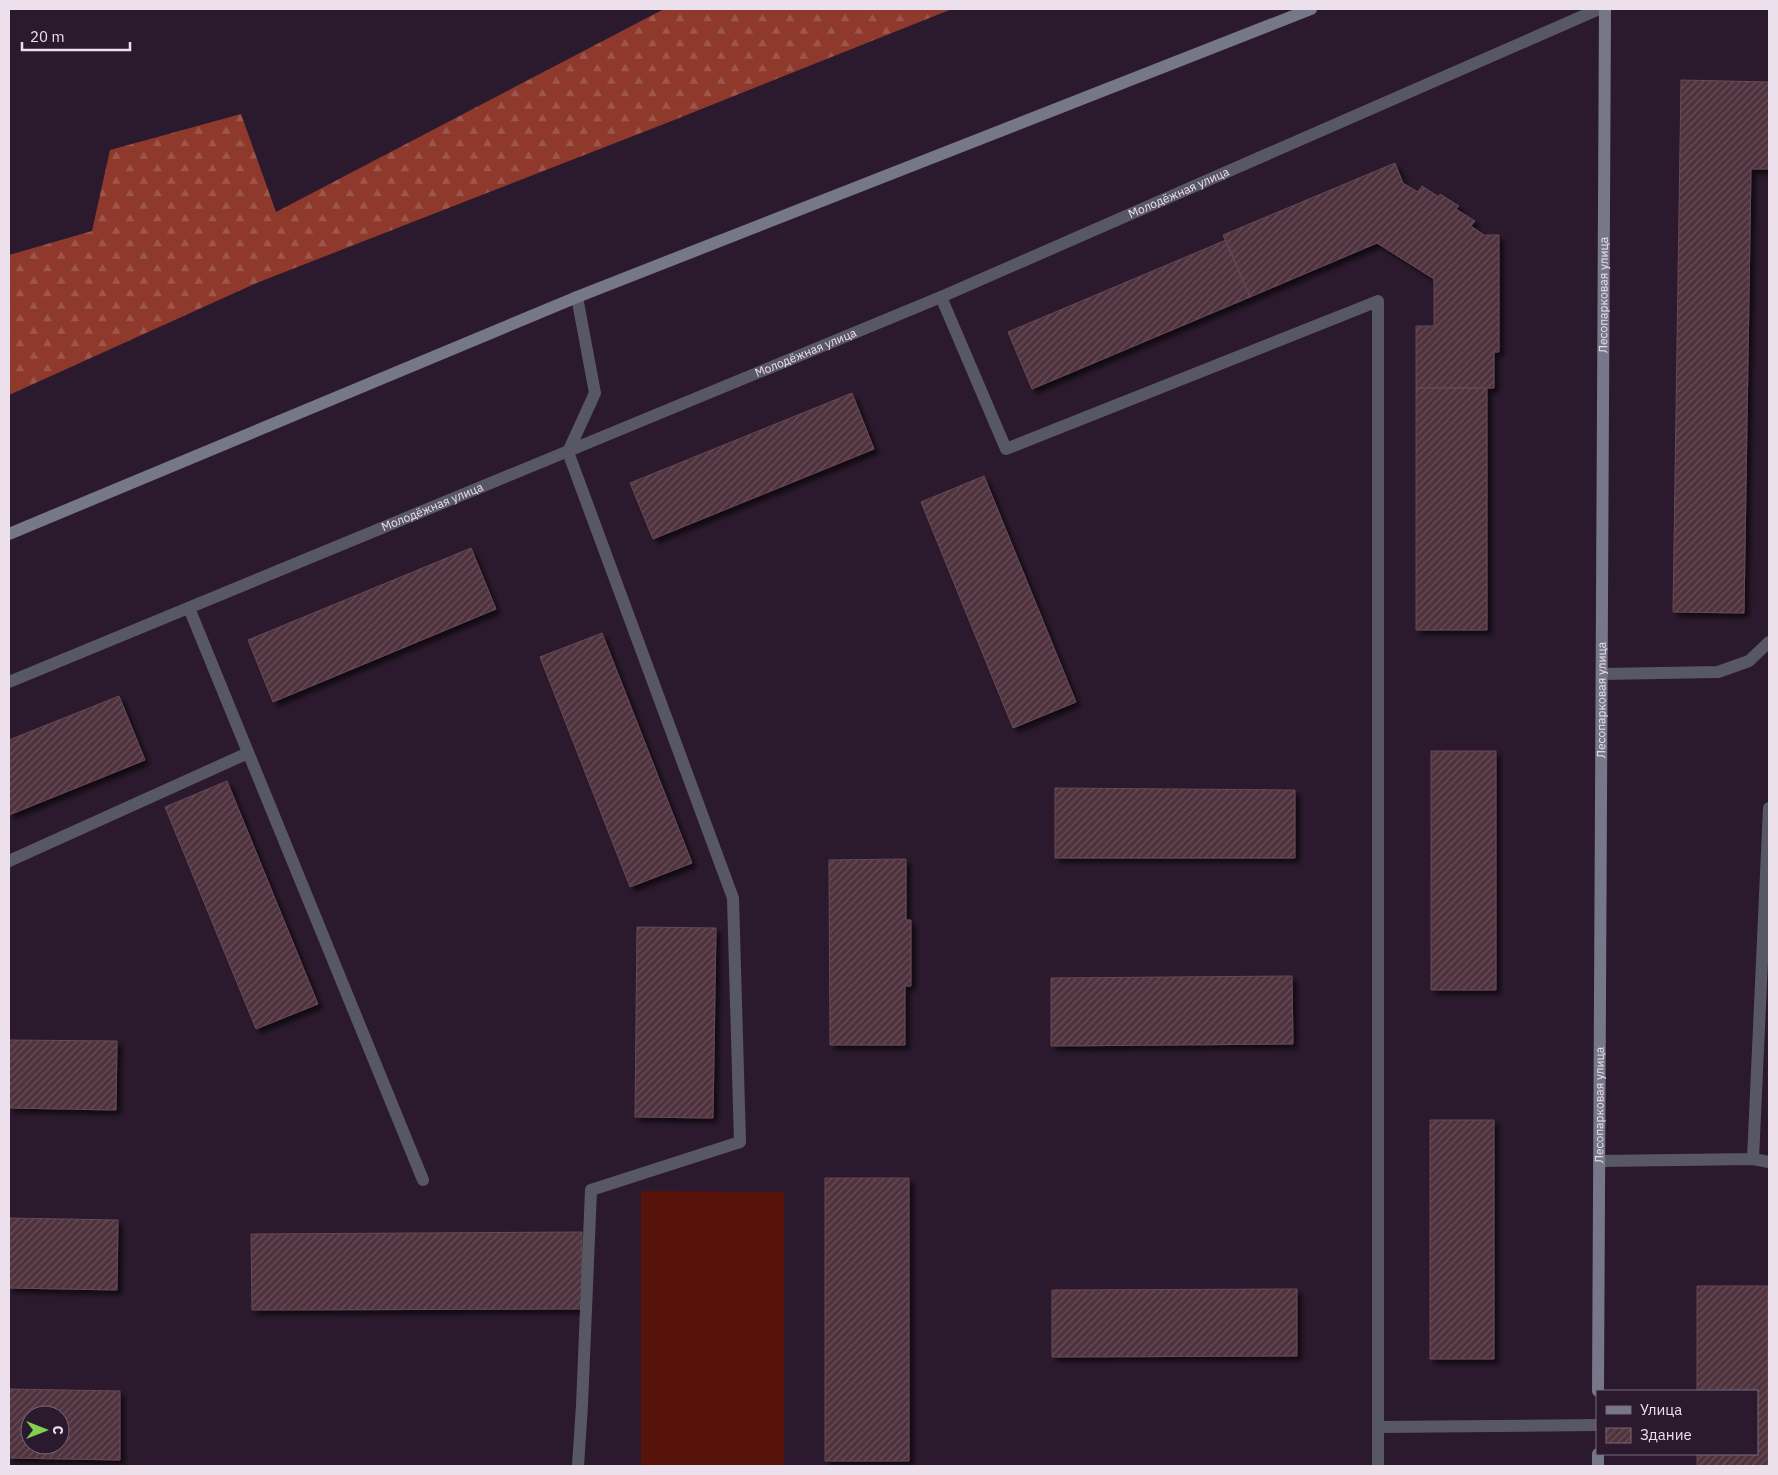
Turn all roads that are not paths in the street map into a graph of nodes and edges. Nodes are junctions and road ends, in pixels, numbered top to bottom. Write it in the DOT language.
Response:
graph roads {
  1 [pos="1311,9"];
  2 [pos="1598,9"];
  3 [pos="1605,9"];
  4 [pos="577,297"];
  5 [pos="941,297"];
  6 [pos="568,452"];
  7 [pos="9,534"];
  8 [pos="188,608"];
  9 [pos="1769,642"];
  10 [pos="1602,674"];
  11 [pos="9,682"];
  12 [pos="248,753"];
  13 [pos="1769,808"];
  14 [pos="9,861"];
  15 [pos="1753,1159"];
  16 [pos="1599,1161"];
  17 [pos="1769,1162"];
  18 [pos="423,1180"];
  19 [pos="1598,1390"];
  20 [pos="1596,1425"];
  21 [pos="1378,1427"];
  22 [pos="578,1466"];
  23 [pos="1378,1466"];
  1 -- 4 [label="street"];
  2 -- 5 [label="street, Молодёжная улица"];
  3 -- 10 [label="street, Лесопарковая улица"];
  4 -- 6 [label="street"];
  4 -- 7 [label="street"];
  5 -- 6 [label="street, Молодёжная улица"];
  5 -- 21 [label="street"];
  6 -- 8 [label="street, Молодёжная улица"];
  6 -- 22 [label="street"];
  8 -- 11 [label="street, Молодёжная улица"];
  8 -- 12 [label="street"];
  9 -- 10 [label="street"];
  10 -- 16 [label="street, Лесопарковая улица"];
  12 -- 14 [label="street"];
  12 -- 18 [label="street"];
  13 -- 15 [label="street"];
  15 -- 16 [label="street"];
  15 -- 17 [label="street"];
  16 -- 19 [label="street, Лесопарковая улица"];
  20 -- 21 [label="street"];
  21 -- 23 [label="street"];
}
